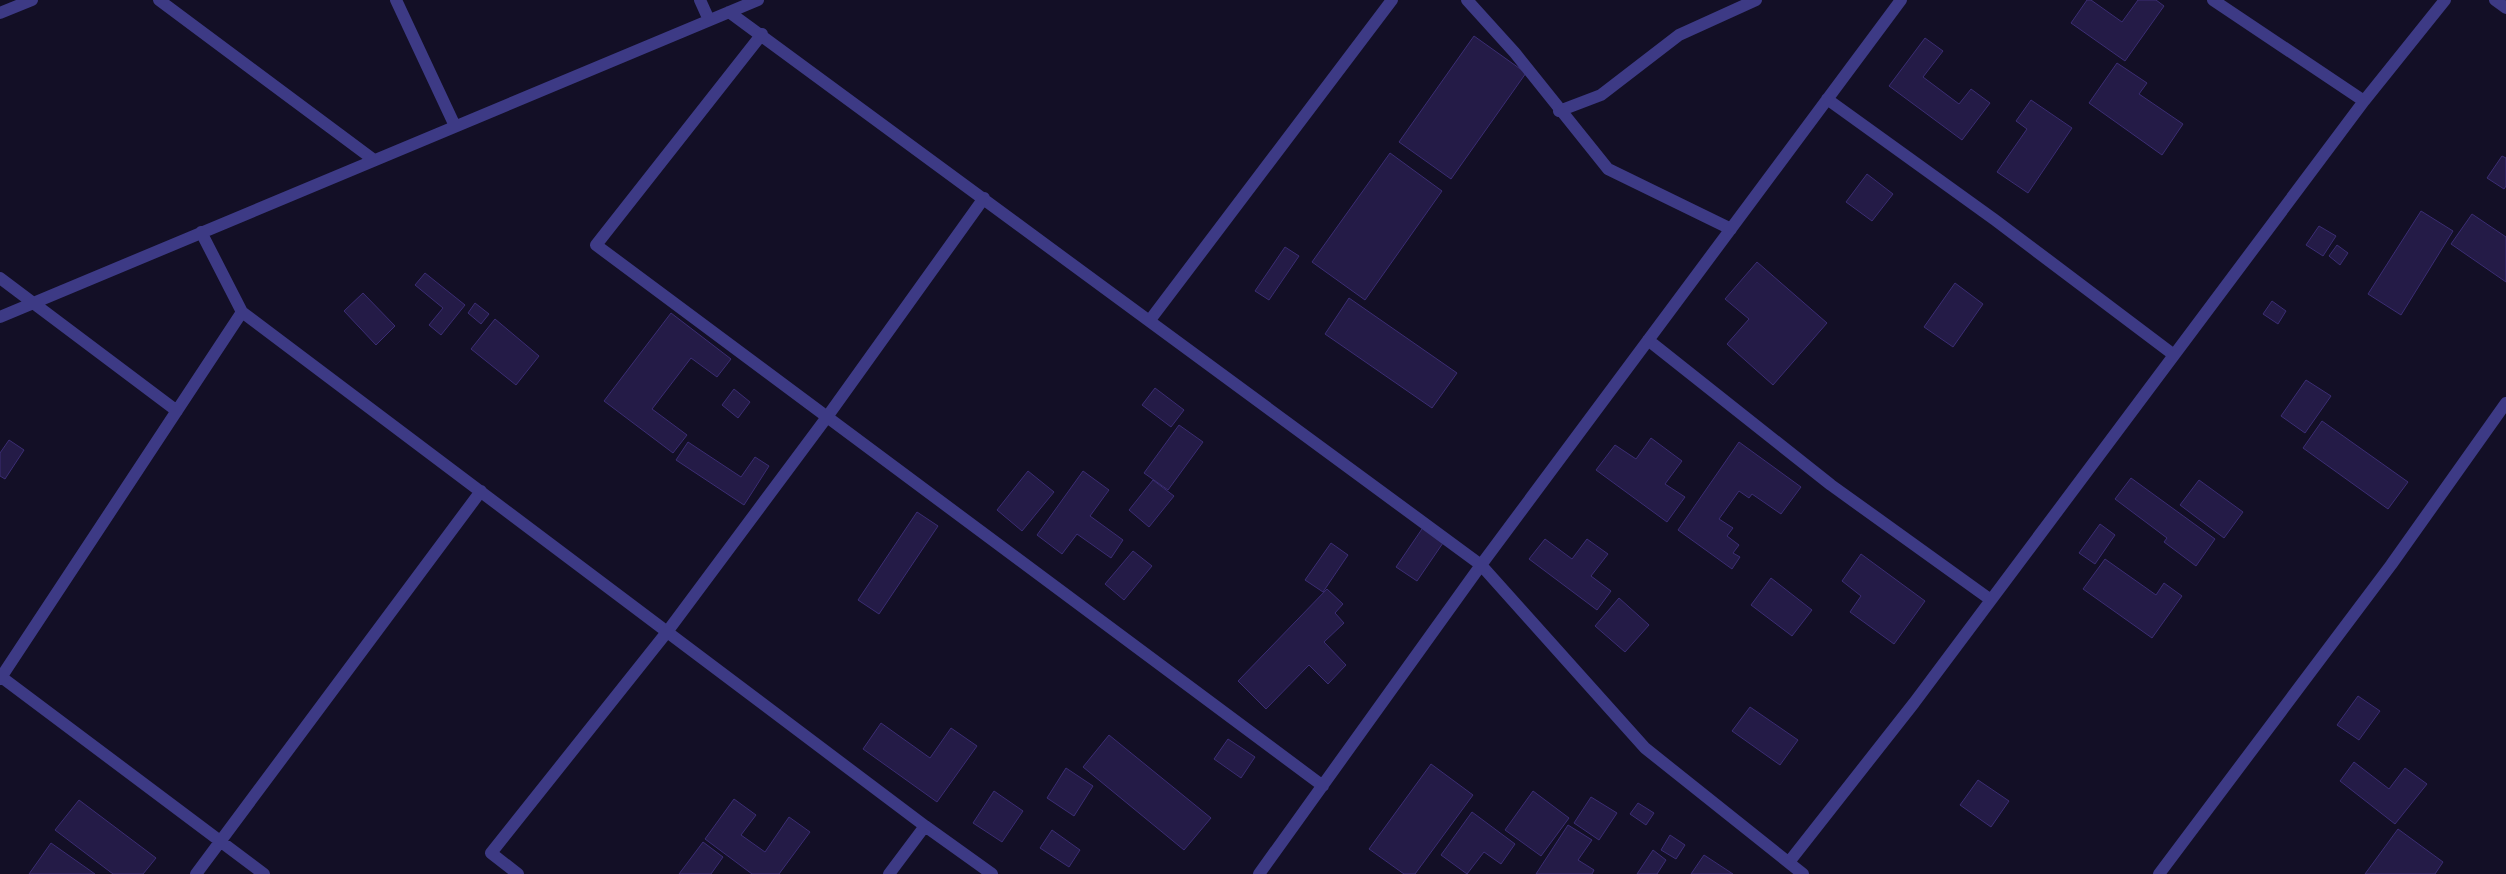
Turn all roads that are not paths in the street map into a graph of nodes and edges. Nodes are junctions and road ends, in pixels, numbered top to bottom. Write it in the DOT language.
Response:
graph roads {
  1 [pos="32,0"];
  2 [pos="159,0"];
  3 [pos="396,0"];
  4 [pos="700,0"];
  5 [pos="758,0"];
  6 [pos="1392,0"];
  7 [pos="1467,0"];
  8 [pos="1756,0"];
  9 [pos="1900,0"];
  10 [pos="2213,0"];
  11 [pos="2445,0"];
  12 [pos="2495,0"];
  13 [pos="2506,8"];
  14 [pos="729,12"];
  15 [pos="0,13"];
  16 [pos="709,20"];
  17 [pos="762,34"];
  18 [pos="1827,99"];
  19 [pos="2364,101"];
  20 [pos="1559,111"];
  21 [pos="454,126"];
  22 [pos="374,160"];
  23 [pos="984,198"];
  24 [pos="1731,229"];
  25 [pos="200,232"];
  26 [pos="0,278"];
  27 [pos="33,303"];
  28 [pos="242,312"];
  29 [pos="0,317"];
  30 [pos="1150,320"];
  31 [pos="1648,340"];
  32 [pos="2174,355"];
  33 [pos="2506,403"];
  34 [pos="177,411"];
  35 [pos="827,417"];
  36 [pos="480,491"];
  37 [pos="1481,565"];
  38 [pos="1991,600"];
  39 [pos="668,632"];
  40 [pos="1,677"];
  41 [pos="1323,786"];
  42 [pos="926,826"];
  43 [pos="220,841"];
  44 [pos="1789,862"];
  45 [pos="196,874"];
  46 [pos="264,874"];
  47 [pos="518,874"];
  48 [pos="889,874"];
  49 [pos="992,874"];
  50 [pos="1259,874"];
  51 [pos="1803,874"];
  52 [pos="2159,874"];
  1 -- 15 [label="street"];
  2 -- 22 [label="street"];
  3 -- 21 [label="street"];
  4 -- 16 [label="street"];
  5 -- 14 [label="street"];
  6 -- 30 [label="street"];
  7 -- 20 [label="street"];
  8 -- 20 [label="street"];
  9 -- 18 [label="street"];
  10 -- 19 [label="street"];
  11 -- 19 [label="street"];
  12 -- 13 [label="street"];
  14 -- 16 [label="street"];
  14 -- 17 [label="street"];
  16 -- 21 [label="street"];
  17 -- 23 [label="street"];
  17 -- 35 [label="street"];
  18 -- 24 [label="street"];
  18 -- 32 [label="street"];
  19 -- 32 [label="street"];
  20 -- 24 [label="street"];
  21 -- 22 [label="street"];
  22 -- 25 [label="street"];
  23 -- 30 [label="street"];
  23 -- 35 [label="street"];
  24 -- 31 [label="street"];
  25 -- 27 [label="street"];
  25 -- 28 [label="street"];
  26 -- 27 [label="street"];
  27 -- 29 [label="street"];
  27 -- 34 [label="street"];
  28 -- 34 [label="street"];
  28 -- 36 [label="street"];
  30 -- 37 [label="street"];
  31 -- 37 [label="street"];
  31 -- 38 [label="street"];
  32 -- 38 [label="street"];
  33 -- 52 [label="street"];
  34 -- 40 [label="street"];
  35 -- 39 [label="street"];
  35 -- 41 [label="street"];
  36 -- 39 [label="street"];
  36 -- 43 [label="street"];
  37 -- 41 [label="street"];
  37 -- 44 [label="street"];
  38 -- 44 [label="street"];
  39 -- 42 [label="street"];
  39 -- 47 [label="street"];
  40 -- 43 [label="street"];
  41 -- 50 [label="street"];
  42 -- 48 [label="street"];
  42 -- 49 [label="street"];
  43 -- 45 [label="street"];
  43 -- 46 [label="street"];
  44 -- 51 [label="street"];
}
